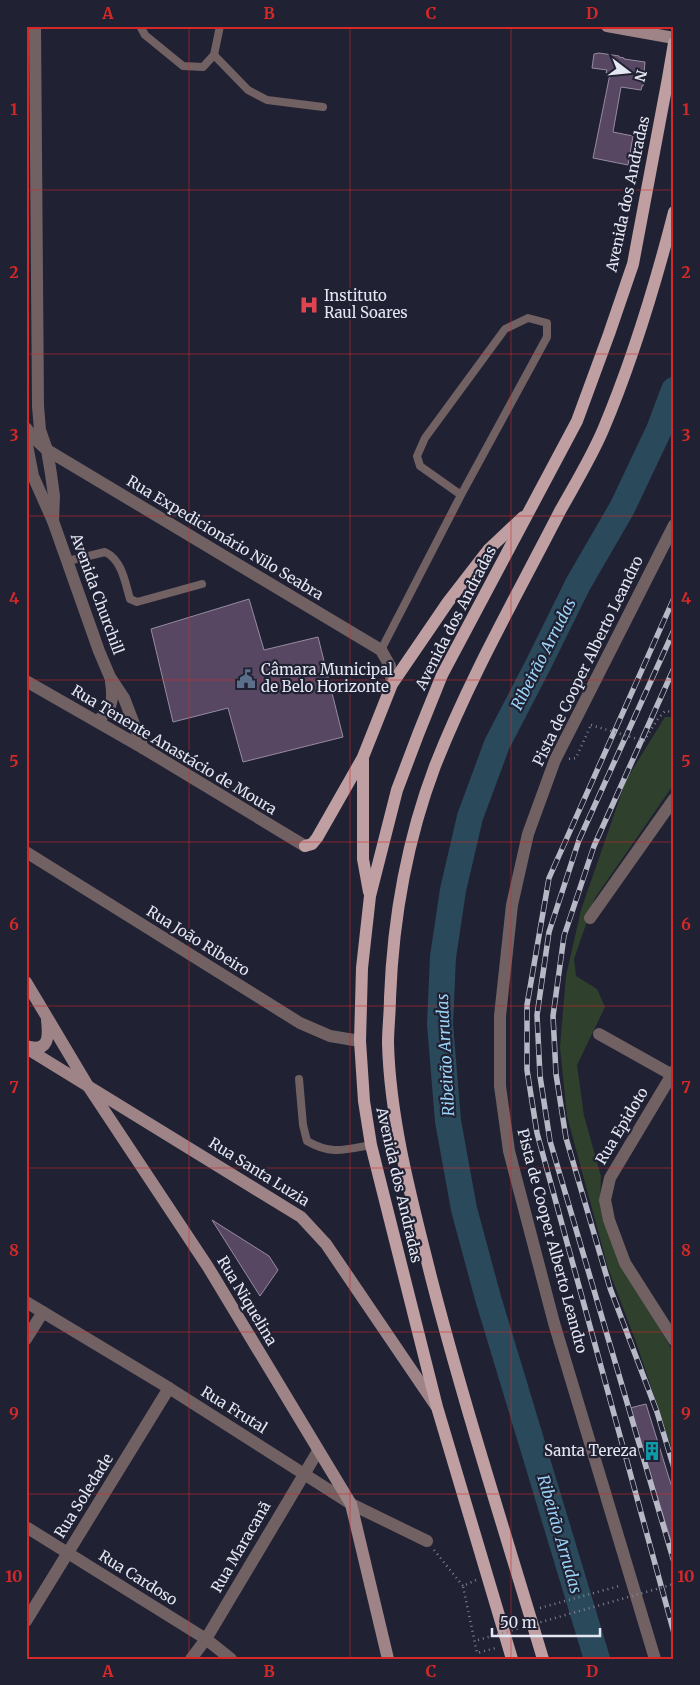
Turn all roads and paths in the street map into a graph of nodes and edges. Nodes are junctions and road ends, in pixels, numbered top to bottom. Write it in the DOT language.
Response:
graph roads {
  1 [pos="35,26"];
  2 [pos="140,26"];
  3 [pos="220,26"];
  4 [pos="607,26"];
  5 [pos="674,38"];
  6 [pos="674,43"];
  7 [pos="214,55"];
  8 [pos="323,107"];
  9 [pos="31,137"];
  10 [pos="674,212"];
  11 [pos="31,221"];
  12 [pos="26,428"];
  13 [pos="26,440"];
  14 [pos="47,450"];
  15 [pos="461,495"];
  16 [pos="531,510"];
  17 [pos="54,521"];
  18 [pos="674,525"];
  19 [pos="68,561"];
  20 [pos="202,584"];
  21 [pos="381,650"];
  22 [pos="110,677"];
  23 [pos="26,681"];
  24 [pos="392,684"];
  25 [pos="674,712"];
  26 [pos="96,722"];
  27 [pos="144,748"];
  28 [pos="363,757"];
  29 [pos="576,758"];
  30 [pos="674,799"];
  31 [pos="306,846"];
  32 [pos="26,852"];
  33 [pos="370,896"];
  34 [pos="590,918"];
  35 [pos="26,982"];
  36 [pos="46,1016"];
  37 [pos="599,1034"];
  38 [pos="360,1041"];
  39 [pos="26,1047"];
  40 [pos="673,1074"];
  41 [pos="298,1078"];
  42 [pos="88,1086"];
  43 [pos="370,1145"];
  44 [pos="26,1302"];
  45 [pos="43,1312"];
  46 [pos="26,1339"];
  47 [pos="674,1340"];
  48 [pos="169,1388"];
  49 [pos="437,1407"];
  50 [pos="318,1451"];
  51 [pos="304,1473"];
  52 [pos="351,1504"];
  53 [pos="26,1527"];
  54 [pos="427,1541"];
  55 [pos="68,1552"];
  56 [pos="487,1576"];
  57 [pos="633,1582"];
  58 [pos="674,1584"];
  59 [pos="463,1586"];
  60 [pos="529,1611"];
  61 [pos="26,1621"];
  62 [pos="206,1639"];
  63 [pos="474,1641"];
  64 [pos="508,1645"];
  65 [pos="190,1659"];
  66 [pos="231,1659"];
  67 [pos="388,1659"];
  68 [pos="512,1659"];
  69 [pos="543,1659"];
  70 [pos="655,1659"];
  1 -- 9 [label="street, Avenida Churchill"];
  2 -- 7 [label="lane"];
  3 -- 7 [label="lane"];
  4 -- 5 [label="street"];
  6 -- 16 [label="main road, Avenida dos Andradas"];
  7 -- 8 [label="lane"];
  9 -- 11 [label="street, Avenida Churchill"];
  10 -- 60 [label="main road, Avenida dos Andradas"];
  11 -- 14 [label="street, Avenida Churchill"];
  12 -- 14 [label="street, Rua Expedicionário Nilo Seabra"];
  13 -- 17 [label="street, Avenida Churchill"];
  14 -- 17 [label="street, Avenida Churchill"];
  14 -- 21 [label="street, Rua Expedicionário Nilo Seabra"];
  15 -- 15 [label="lane"];
  15 -- 21 [label="lane"];
  16 -- 24 [label="main road"];
  16 -- 33 [label="main road, Avenida dos Andradas"];
  17 -- 19 [label="street, Avenida Churchill"];
  18 -- 57 [label="street, Pista de Cooper Alberto Leandro"];
  19 -- 20 [label="lane"];
  19 -- 22 [label="street, Avenida Churchill"];
  21 -- 24 [label="street"];
  22 -- 26 [label="street, Avenida Churchill"];
  22 -- 27 [label="street, Avenida Churchill"];
  23 -- 26 [label="street, Rua Tenente Anastácio de Moura"];
  24 -- 28 [label="main road"];
  25 -- 29 [label="path, bridge"];
  26 -- 27 [label="street, Rua Tenente Anastácio de Moura"];
  27 -- 31 [label="street, Rua Tenente Anastácio de Moura"];
  28 -- 31 [label="main road"];
  28 -- 33 [label="main road"];
  30 -- 34 [label="street"];
  32 -- 38 [label="street, Rua João Ribeiro"];
  33 -- 38 [label="main road, Avenida dos Andradas"];
  35 -- 36 [label="street, Rua Niquelina"];
  36 -- 39 [label="street"];
  36 -- 42 [label="street, Rua Niquelina"];
  37 -- 40 [label="street"];
  38 -- 43 [label="main road, Avenida dos Andradas"];
  39 -- 42 [label="street, Rua Santa Luzia"];
  40 -- 47 [label="street, Rua Epidoto"];
  41 -- 43 [label="lane"];
  42 -- 49 [label="street, Rua Santa Luzia"];
  42 -- 50 [label="street, Rua Niquelina"];
  43 -- 49 [label="main road, Avenida dos Andradas"];
  44 -- 45 [label="street, Rua Frutal"];
  45 -- 46 [label="street"];
  45 -- 48 [label="street, Rua Frutal"];
  48 -- 51 [label="street, Rua Frutal"];
  48 -- 55 [label="street, Rua Soledade"];
  49 -- 56 [label="main road, Avenida dos Andradas"];
  50 -- 51 [label="street, Rua Maracanã"];
  50 -- 52 [label="street, Rua Niquelina"];
  51 -- 52 [label="street, Rua Frutal"];
  51 -- 62 [label="street, Rua Maracanã"];
  52 -- 54 [label="street, Rua Frutal"];
  52 -- 67 [label="street, Rua Niquelina"];
  53 -- 55 [label="street, Rua Cardoso"];
  54 -- 59 [label="path"];
  55 -- 61 [label="street, Rua Soledade"];
  55 -- 62 [label="street, Rua Cardoso"];
  56 -- 59 [label="path"];
  56 -- 64 [label="main road, Avenida dos Andradas"];
  57 -- 60 [label="path"];
  57 -- 70 [label="street, Pista de Cooper Alberto Leandro"];
  58 -- 63 [label="path, bridge"];
  59 -- 63 [label="path"];
  60 -- 69 [label="main road, Avenida dos Andradas"];
  62 -- 65 [label="street, Rua Maracanã"];
  62 -- 66 [label="street, Rua Cardoso"];
  63 -- 64 [label="path"];
  64 -- 68 [label="main road, Avenida dos Andradas"];
}
